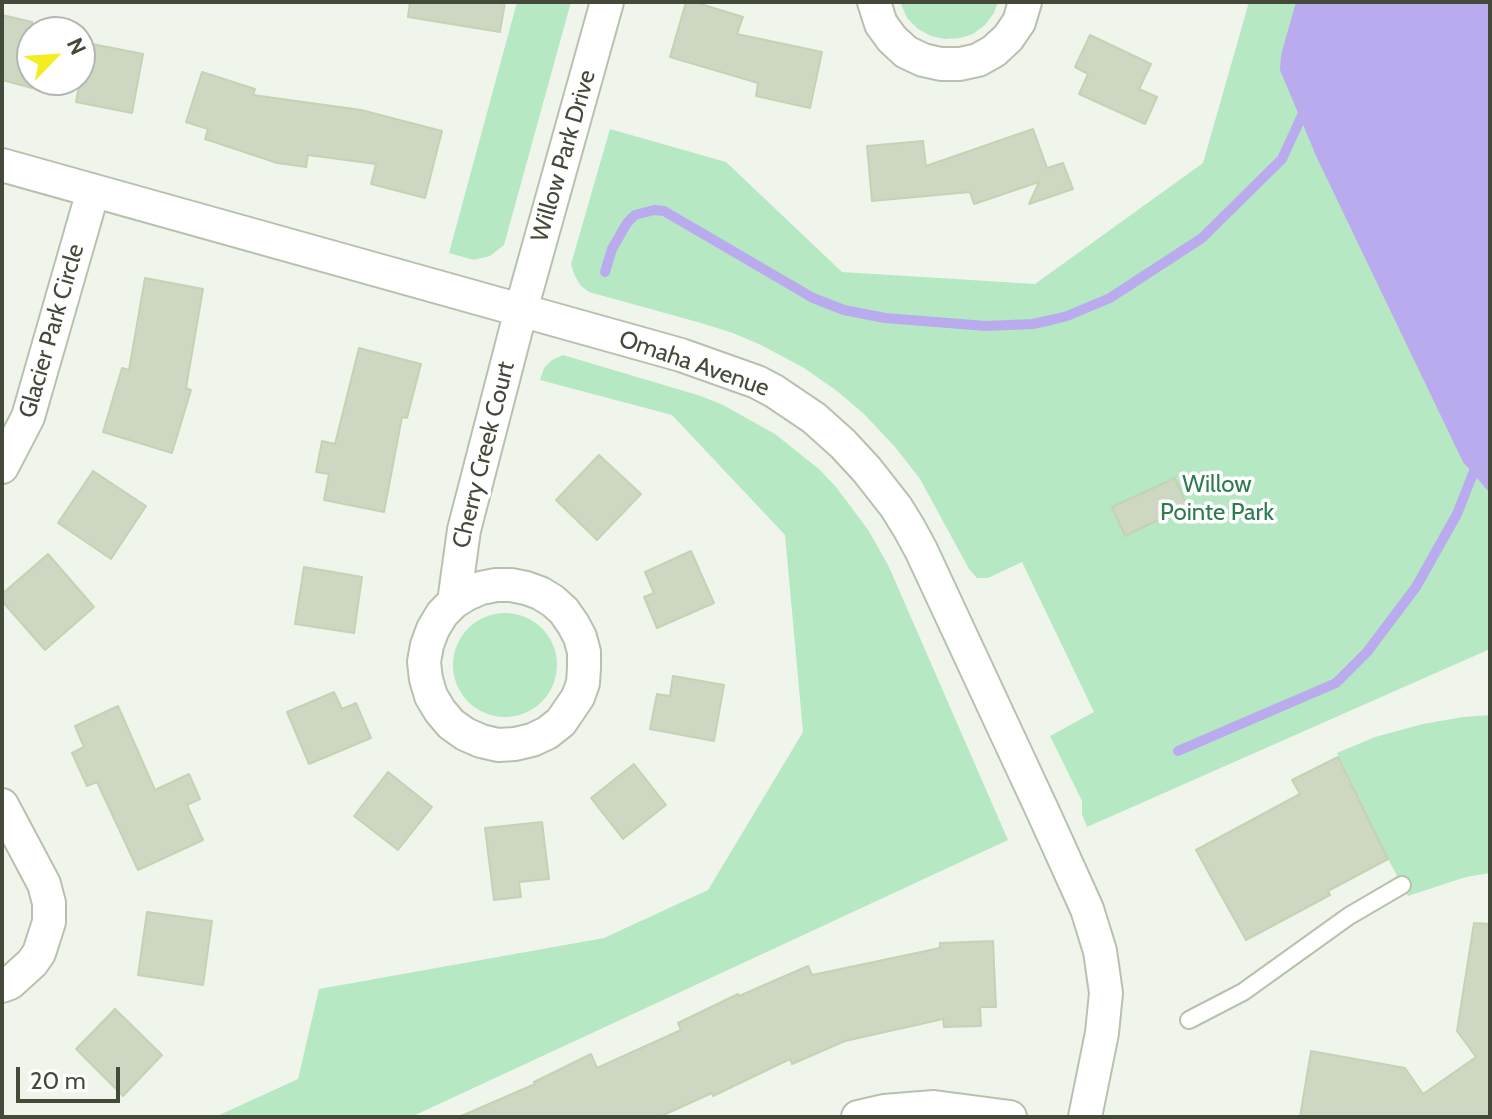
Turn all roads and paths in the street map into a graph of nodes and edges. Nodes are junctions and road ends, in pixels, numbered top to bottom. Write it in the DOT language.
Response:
graph roads {
  1 [pos="607,2"];
  2 [pos="874,2"];
  3 [pos="1025,2"];
  4 [pos="2,165"];
  5 [pos="93,191"];
  6 [pos="521,310"];
  7 [pos="2,467"];
  8 [pos="454,602"];
  9 [pos="2,805"];
  10 [pos="1402,885"];
  11 [pos="2,986"];
  12 [pos="1189,1020"];
  13 [pos="858,1117"];
  14 [pos="1010,1117"];
  15 [pos="1085,1117"];
  1 -- 6 [label="street, Willow Park Drive"];
  2 -- 3 [label="street"];
  4 -- 5 [label="street, Omaha Avenue"];
  5 -- 6 [label="street, Omaha Avenue"];
  5 -- 7 [label="street, Glacier Park Circle"];
  6 -- 8 [label="street, Cherry Creek Court"];
  6 -- 15 [label="street, Omaha Avenue"];
  8 -- 8 [label="street, Cherry Creek Court"];
  9 -- 11 [label="street"];
  10 -- 12 [label="lane"];
  13 -- 14 [label="street"];
}
